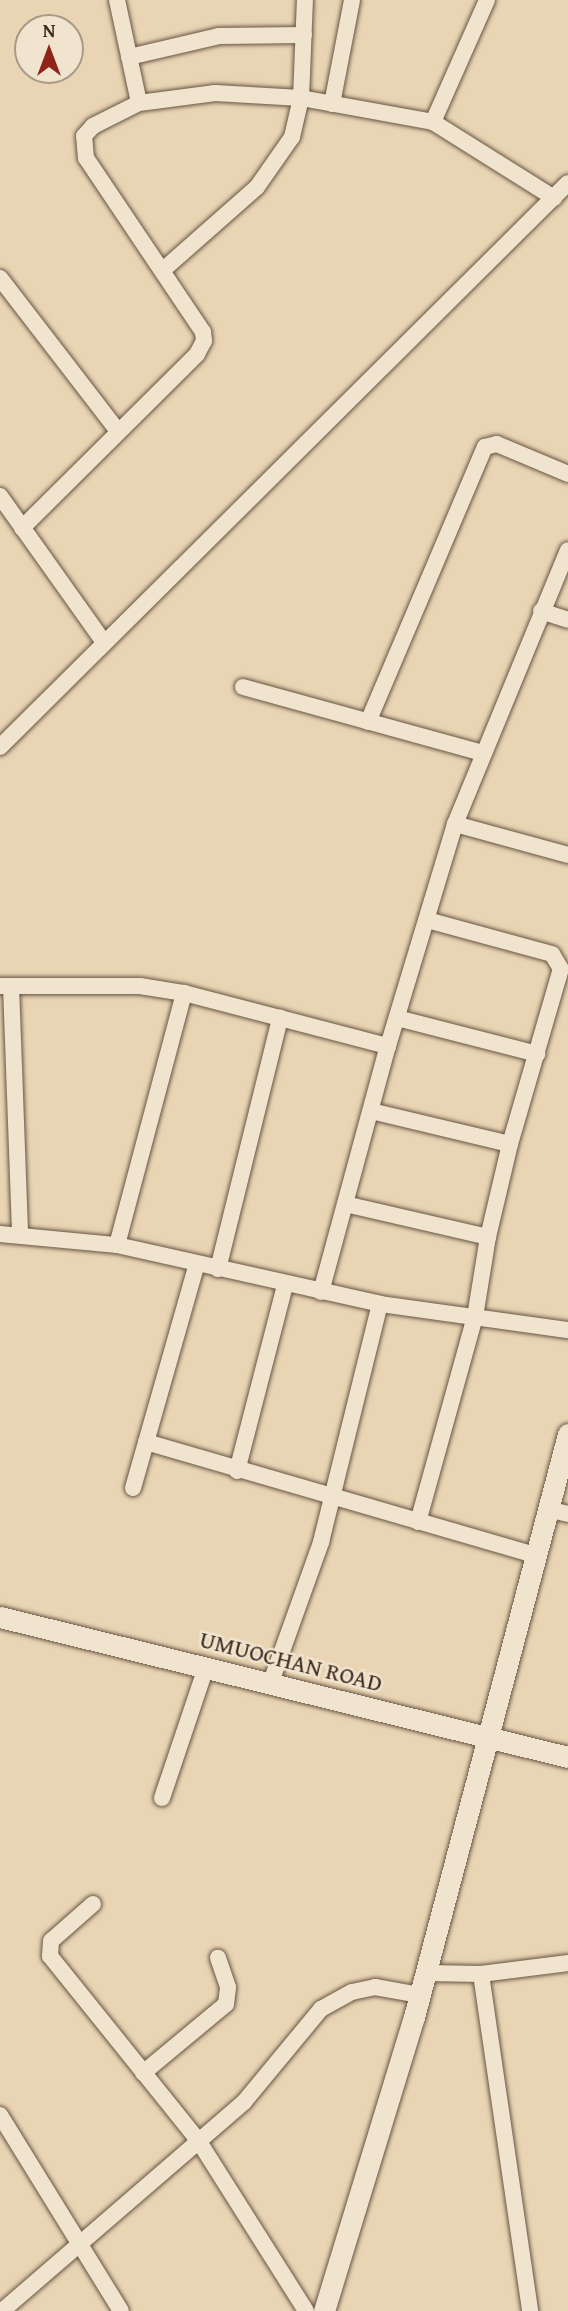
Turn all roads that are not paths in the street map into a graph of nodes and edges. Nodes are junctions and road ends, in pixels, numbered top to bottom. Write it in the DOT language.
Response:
graph roads {
  1 [pos="117,0"];
  2 [pos="305,0"];
  3 [pos="352,0"];
  4 [pos="487,0"];
  5 [pos="304,36"];
  6 [pos="129,57"];
  7 [pos="301,98"];
  8 [pos="139,103"];
  9 [pos="332,104"];
  10 [pos="433,122"];
  11 [pos="568,183"];
  12 [pos="554,198"];
  13 [pos="163,270"];
  14 [pos="0,278"];
  15 [pos="118,431"];
  16 [pos="568,474"];
  17 [pos="0,496"];
  18 [pos="22,528"];
  19 [pos="568,550"];
  20 [pos="541,611"];
  21 [pos="568,620"];
  22 [pos="103,641"];
  23 [pos="243,687"];
  24 [pos="368,722"];
  25 [pos="0,747"];
  26 [pos="482,753"];
  27 [pos="455,824"];
  28 [pos="568,856"];
  29 [pos="427,920"];
  30 [pos="5,986"];
  31 [pos="184,993"];
  32 [pos="280,1018"];
  33 [pos="397,1018"];
  34 [pos="388,1046"];
  35 [pos="537,1054"];
  36 [pos="371,1111"];
  37 [pos="510,1144"];
  38 [pos="345,1204"];
  39 [pos="0,1234"];
  40 [pos="20,1234"];
  41 [pos="488,1237"];
  42 [pos="117,1245"];
  43 [pos="197,1264"];
  44 [pos="218,1269"];
  45 [pos="285,1285"];
  46 [pos="321,1292"];
  47 [pos="380,1304"];
  48 [pos="475,1317"];
  49 [pos="568,1330"];
  50 [pos="568,1434"];
  51 [pos="146,1442"];
  52 [pos="237,1471"];
  53 [pos="133,1488"];
  54 [pos="333,1499"];
  55 [pos="558,1512"];
  56 [pos="418,1522"];
  57 [pos="534,1555"];
  58 [pos="0,1617"];
  59 [pos="206,1667"];
  60 [pos="271,1682"];
  61 [pos="486,1738"];
  62 [pos="568,1757"];
  63 [pos="162,1797"];
  64 [pos="93,1904"];
  65 [pos="218,1958"];
  66 [pos="568,1963"];
  67 [pos="426,1973"];
  68 [pos="481,1974"];
  69 [pos="420,1995"];
  70 [pos="143,2073"];
  71 [pos="0,2115"];
  72 [pos="198,2140"];
  73 [pos="79,2249"];
  74 [pos="20,2305"];
  75 [pos="2,2311"];
  76 [pos="121,2311"];
  77 [pos="306,2311"];
  78 [pos="324,2311"];
  79 [pos="530,2311"];
  1 -- 6 [label="street"];
  2 -- 5 [label="street"];
  3 -- 9 [label="street"];
  4 -- 10 [label="street"];
  5 -- 6 [label="street"];
  5 -- 7 [label="street"];
  6 -- 8 [label="street"];
  7 -- 8 [label="street"];
  7 -- 9 [label="street"];
  7 -- 13 [label="street"];
  8 -- 13 [label="street"];
  9 -- 10 [label="street"];
  10 -- 12 [label="street"];
  11 -- 12 [label="street"];
  12 -- 22 [label="street"];
  13 -- 15 [label="street"];
  14 -- 15 [label="street"];
  15 -- 18 [label="street"];
  16 -- 24 [label="street"];
  17 -- 18 [label="street"];
  18 -- 22 [label="street"];
  19 -- 20 [label="street"];
  20 -- 21 [label="street"];
  20 -- 26 [label="street"];
  22 -- 25 [label="street"];
  23 -- 24 [label="street"];
  24 -- 26 [label="street"];
  26 -- 27 [label="street"];
  27 -- 28 [label="street"];
  27 -- 29 [label="street"];
  29 -- 33 [label="street"];
  29 -- 35 [label="street"];
  30 -- 31 [label="street"];
  30 -- 40 [label="street"];
  31 -- 32 [label="street"];
  31 -- 42 [label="street"];
  32 -- 34 [label="street"];
  32 -- 44 [label="street"];
  33 -- 34 [label="street"];
  33 -- 35 [label="street"];
  34 -- 36 [label="street"];
  35 -- 37 [label="street"];
  36 -- 37 [label="street"];
  36 -- 38 [label="street"];
  37 -- 41 [label="street"];
  38 -- 41 [label="street"];
  38 -- 46 [label="street"];
  39 -- 40 [label="street"];
  40 -- 42 [label="street"];
  41 -- 48 [label="street"];
  42 -- 43 [label="street"];
  43 -- 44 [label="street"];
  43 -- 51 [label="street"];
  44 -- 45 [label="street"];
  45 -- 46 [label="street"];
  45 -- 52 [label="street"];
  46 -- 47 [label="street"];
  47 -- 48 [label="street"];
  47 -- 54 [label="street"];
  48 -- 49 [label="street"];
  48 -- 56 [label="street"];
  50 -- 55 [label="main road"];
  51 -- 52 [label="street"];
  51 -- 53 [label="street"];
  52 -- 54 [label="street"];
  54 -- 56 [label="street"];
  54 -- 60 [label="street"];
  55 -- 57 [label="main road"];
  56 -- 57 [label="street"];
  57 -- 61 [label="main road"];
  58 -- 59 [label="main road, UMUOCHAN ROAD"];
  59 -- 60 [label="main road, UMUOCHAN ROAD"];
  59 -- 63 [label="street"];
  60 -- 61 [label="main road, UMUOCHAN ROAD"];
  61 -- 62 [label="main road, UMUOCHAN ROAD"];
  61 -- 67 [label="main road"];
  64 -- 70 [label="street"];
  65 -- 70 [label="street"];
  66 -- 68 [label="street"];
  67 -- 68 [label="street"];
  67 -- 69 [label="main road"];
  68 -- 79 [label="street"];
  69 -- 72 [label="street"];
  69 -- 78 [label="main road"];
  70 -- 72 [label="street"];
  71 -- 73 [label="street"];
  72 -- 73 [label="street"];
  72 -- 77 [label="street"];
  73 -- 74 [label="street"];
  73 -- 76 [label="street"];
  74 -- 75 [label="street"];
}
